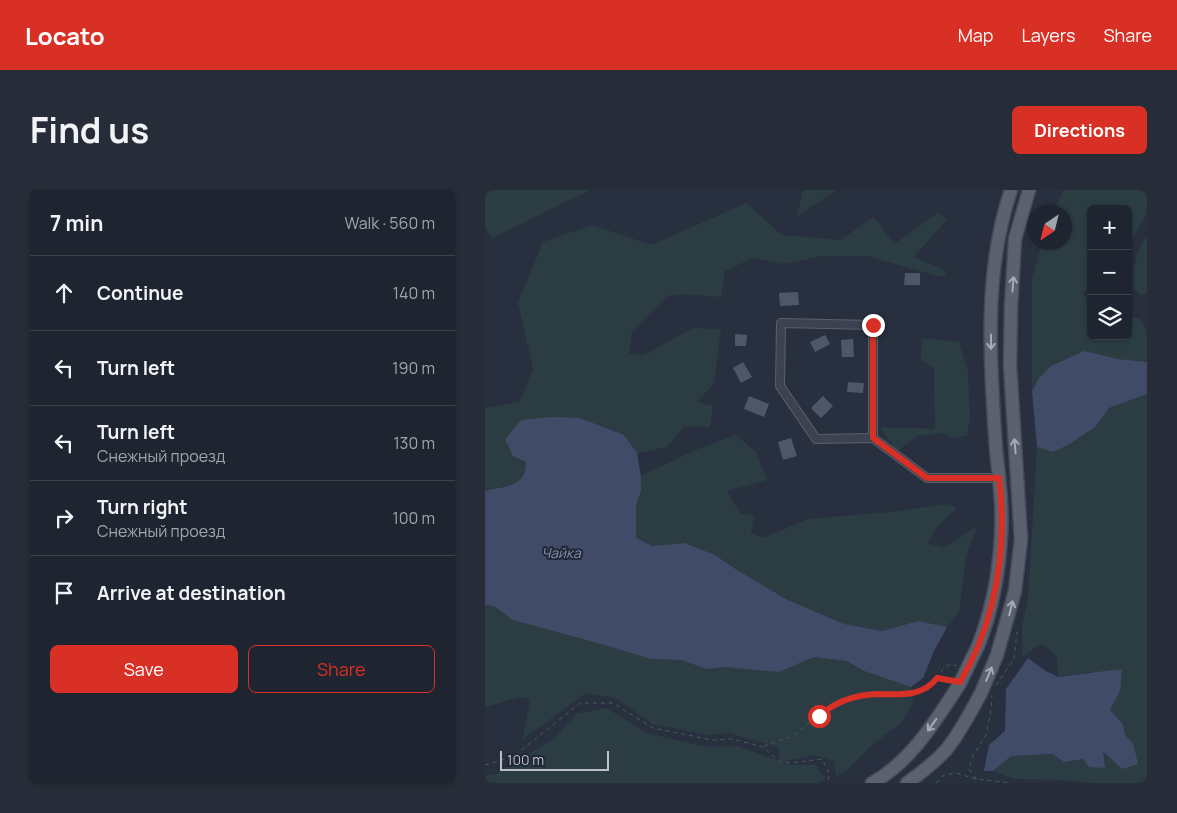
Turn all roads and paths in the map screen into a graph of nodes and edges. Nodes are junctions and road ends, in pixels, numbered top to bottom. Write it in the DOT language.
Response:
graph roads {
  1 [pos="1011,190"];
  2 [pos="1029,190"];
  3 [pos="873,438"];
  4 [pos="999,478"];
  5 [pos="1017,632"];
  6 [pos="960,667"];
  7 [pos="937,678"];
  8 [pos="960,683"];
  9 [pos="763,747"];
  10 [pos="485,765"];
  11 [pos="976,779"];
  12 [pos="826,783"];
  13 [pos="872,783"];
  14 [pos="907,783"];
  15 [pos="936,783"];
  16 [pos="1012,783"];
  1 -- 4 [label="main road, one-way"];
  14 -- 2 [label="main road, one-way, bridge"];
  3 -- 3 [label="street"];
  3 -- 4 [label="street"];
  4 -- 8 [label="main road, bridge"];
  5 -- 11 [label="path"];
  6 -- 7 [label="path"];
  7 -- 8 [label="path"];
  7 -- 9 [label="path"];
  8 -- 13 [label="main road, one-way"];
  9 -- 10 [label="path"];
  9 -- 12 [label="path"];
  11 -- 15 [label="path"];
  11 -- 16 [label="path"];
}
